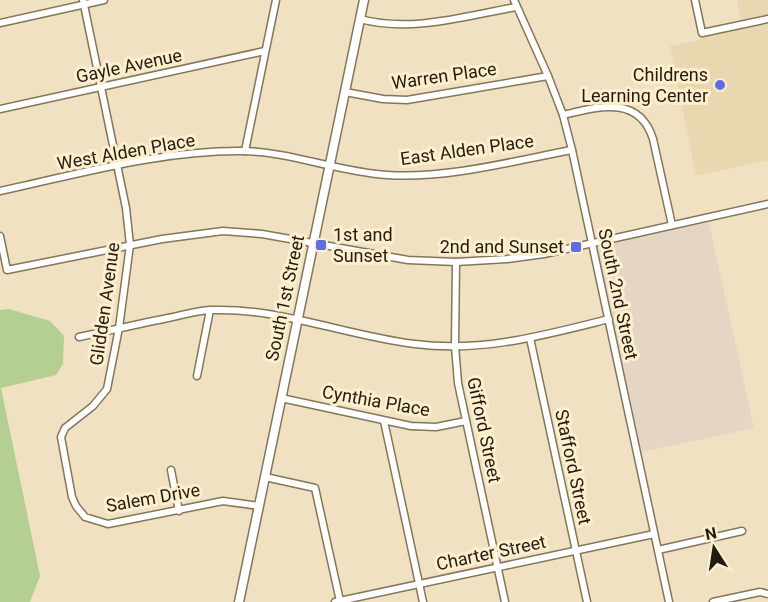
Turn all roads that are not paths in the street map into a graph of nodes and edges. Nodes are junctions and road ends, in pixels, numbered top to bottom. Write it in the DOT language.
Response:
graph roads {
  1 [pos="104,0"];
  2 [pos="276,0"];
  3 [pos="364,0"];
  4 [pos="695,0"];
  5 [pos="83,2"];
  6 [pos="515,4"];
  7 [pos="360,19"];
  8 [pos="768,19"];
  9 [pos="0,23"];
  10 [pos="265,51"];
  11 [pos="548,76"];
  12 [pos="100,88"];
  13 [pos="345,92"];
  14 [pos="0,109"];
  15 [pos="562,115"];
  16 [pos="572,150"];
  17 [pos="245,151"];
  18 [pos="117,166"];
  19 [pos="330,166"];
  20 [pos="0,191"];
  21 [pos="768,204"];
  22 [pos="672,225"];
  23 [pos="0,236"];
  24 [pos="592,243"];
  25 [pos="314,244"];
  26 [pos="130,245"];
  27 [pos="456,262"];
  28 [pos="210,310"];
  29 [pos="609,319"];
  30 [pos="297,321"];
  31 [pos="119,328"];
  32 [pos="79,337"];
  33 [pos="530,338"];
  34 [pos="455,346"];
  35 [pos="197,376"];
  36 [pos="281,398"];
  37 [pos="384,421"];
  38 [pos="466,422"];
  39 [pos="171,470"];
  40 [pos="265,477"];
  41 [pos="70,488"];
  42 [pos="259,506"];
  43 [pos="179,511"];
  44 [pos="742,531"];
  45 [pos="654,534"];
  46 [pos="576,550"];
  47 [pos="658,550"];
  48 [pos="498,567"];
  49 [pos="420,583"];
  50 [pos="768,594"];
  51 [pos="337,601"];
  52 [pos="239,602"];
  53 [pos="423,602"];
  54 [pos="505,602"];
  55 [pos="587,602"];
  56 [pos="669,602"];
  57 [pos="713,602"];
  1 -- 5 [label="street"];
  2 -- 10 [label="street"];
  3 -- 7 [label="street, South 1st Street"];
  4 -- 8 [label="street"];
  5 -- 9 [label="street"];
  5 -- 12 [label="street, Glidden Avenue"];
  6 -- 7 [label="street"];
  6 -- 11 [label="street, South 2nd Street"];
  7 -- 13 [label="street, South 1st Street"];
  10 -- 12 [label="street, Gayle Avenue"];
  10 -- 17 [label="street"];
  11 -- 13 [label="street, Warren Place"];
  11 -- 15 [label="street, South 2nd Street"];
  12 -- 14 [label="street, Gayle Avenue"];
  12 -- 18 [label="street, Glidden Avenue"];
  13 -- 19 [label="street, South 1st Street"];
  15 -- 16 [label="street, South 2nd Street"];
  15 -- 22 [label="street"];
  16 -- 19 [label="street, East Alden Place"];
  16 -- 24 [label="street, South 2nd Street"];
  17 -- 18 [label="street, West Alden Place"];
  17 -- 19 [label="street, West Alden Place"];
  18 -- 20 [label="street, West Alden Place"];
  18 -- 26 [label="street, Glidden Avenue"];
  19 -- 25 [label="street, South 1st Street"];
  21 -- 22 [label="street"];
  22 -- 24 [label="street"];
  23 -- 26 [label="street"];
  24 -- 27 [label="street"];
  24 -- 29 [label="street, South 2nd Street"];
  25 -- 26 [label="street"];
  25 -- 27 [label="street"];
  25 -- 30 [label="street, South 1st Street"];
  26 -- 31 [label="street, Glidden Avenue"];
  27 -- 34 [label="street, Gifford Street"];
  28 -- 30 [label="street"];
  28 -- 31 [label="street"];
  28 -- 35 [label="street"];
  29 -- 33 [label="street"];
  29 -- 45 [label="street, South 2nd Street"];
  30 -- 34 [label="street"];
  30 -- 36 [label="street, South 1st Street"];
  31 -- 32 [label="street"];
  31 -- 41 [label="street, Glidden Avenue"];
  33 -- 34 [label="street"];
  33 -- 46 [label="street, Stafford Street"];
  34 -- 38 [label="street, Gifford Street"];
  36 -- 37 [label="street, Cynthia Place"];
  36 -- 40 [label="street, South 1st Street"];
  37 -- 38 [label="street, Cynthia Place"];
  37 -- 49 [label="street"];
  38 -- 48 [label="street, Gifford Street"];
  39 -- 43 [label="street"];
  40 -- 42 [label="street, South 1st Street"];
  40 -- 51 [label="street"];
  41 -- 43 [label="street, Salem Drive"];
  42 -- 43 [label="street, Salem Drive"];
  42 -- 52 [label="street, South 1st Street"];
  44 -- 47 [label="street"];
  45 -- 46 [label="street, Charter Street"];
  45 -- 47 [label="street, South 2nd Street"];
  46 -- 48 [label="street, Charter Street"];
  46 -- 55 [label="street, Stafford Street"];
  47 -- 56 [label="street, South 2nd Street"];
  48 -- 49 [label="street, Charter Street"];
  48 -- 54 [label="street, Gifford Street"];
  49 -- 51 [label="street, Charter Street"];
  49 -- 53 [label="street"];
  50 -- 57 [label="street"];
}
